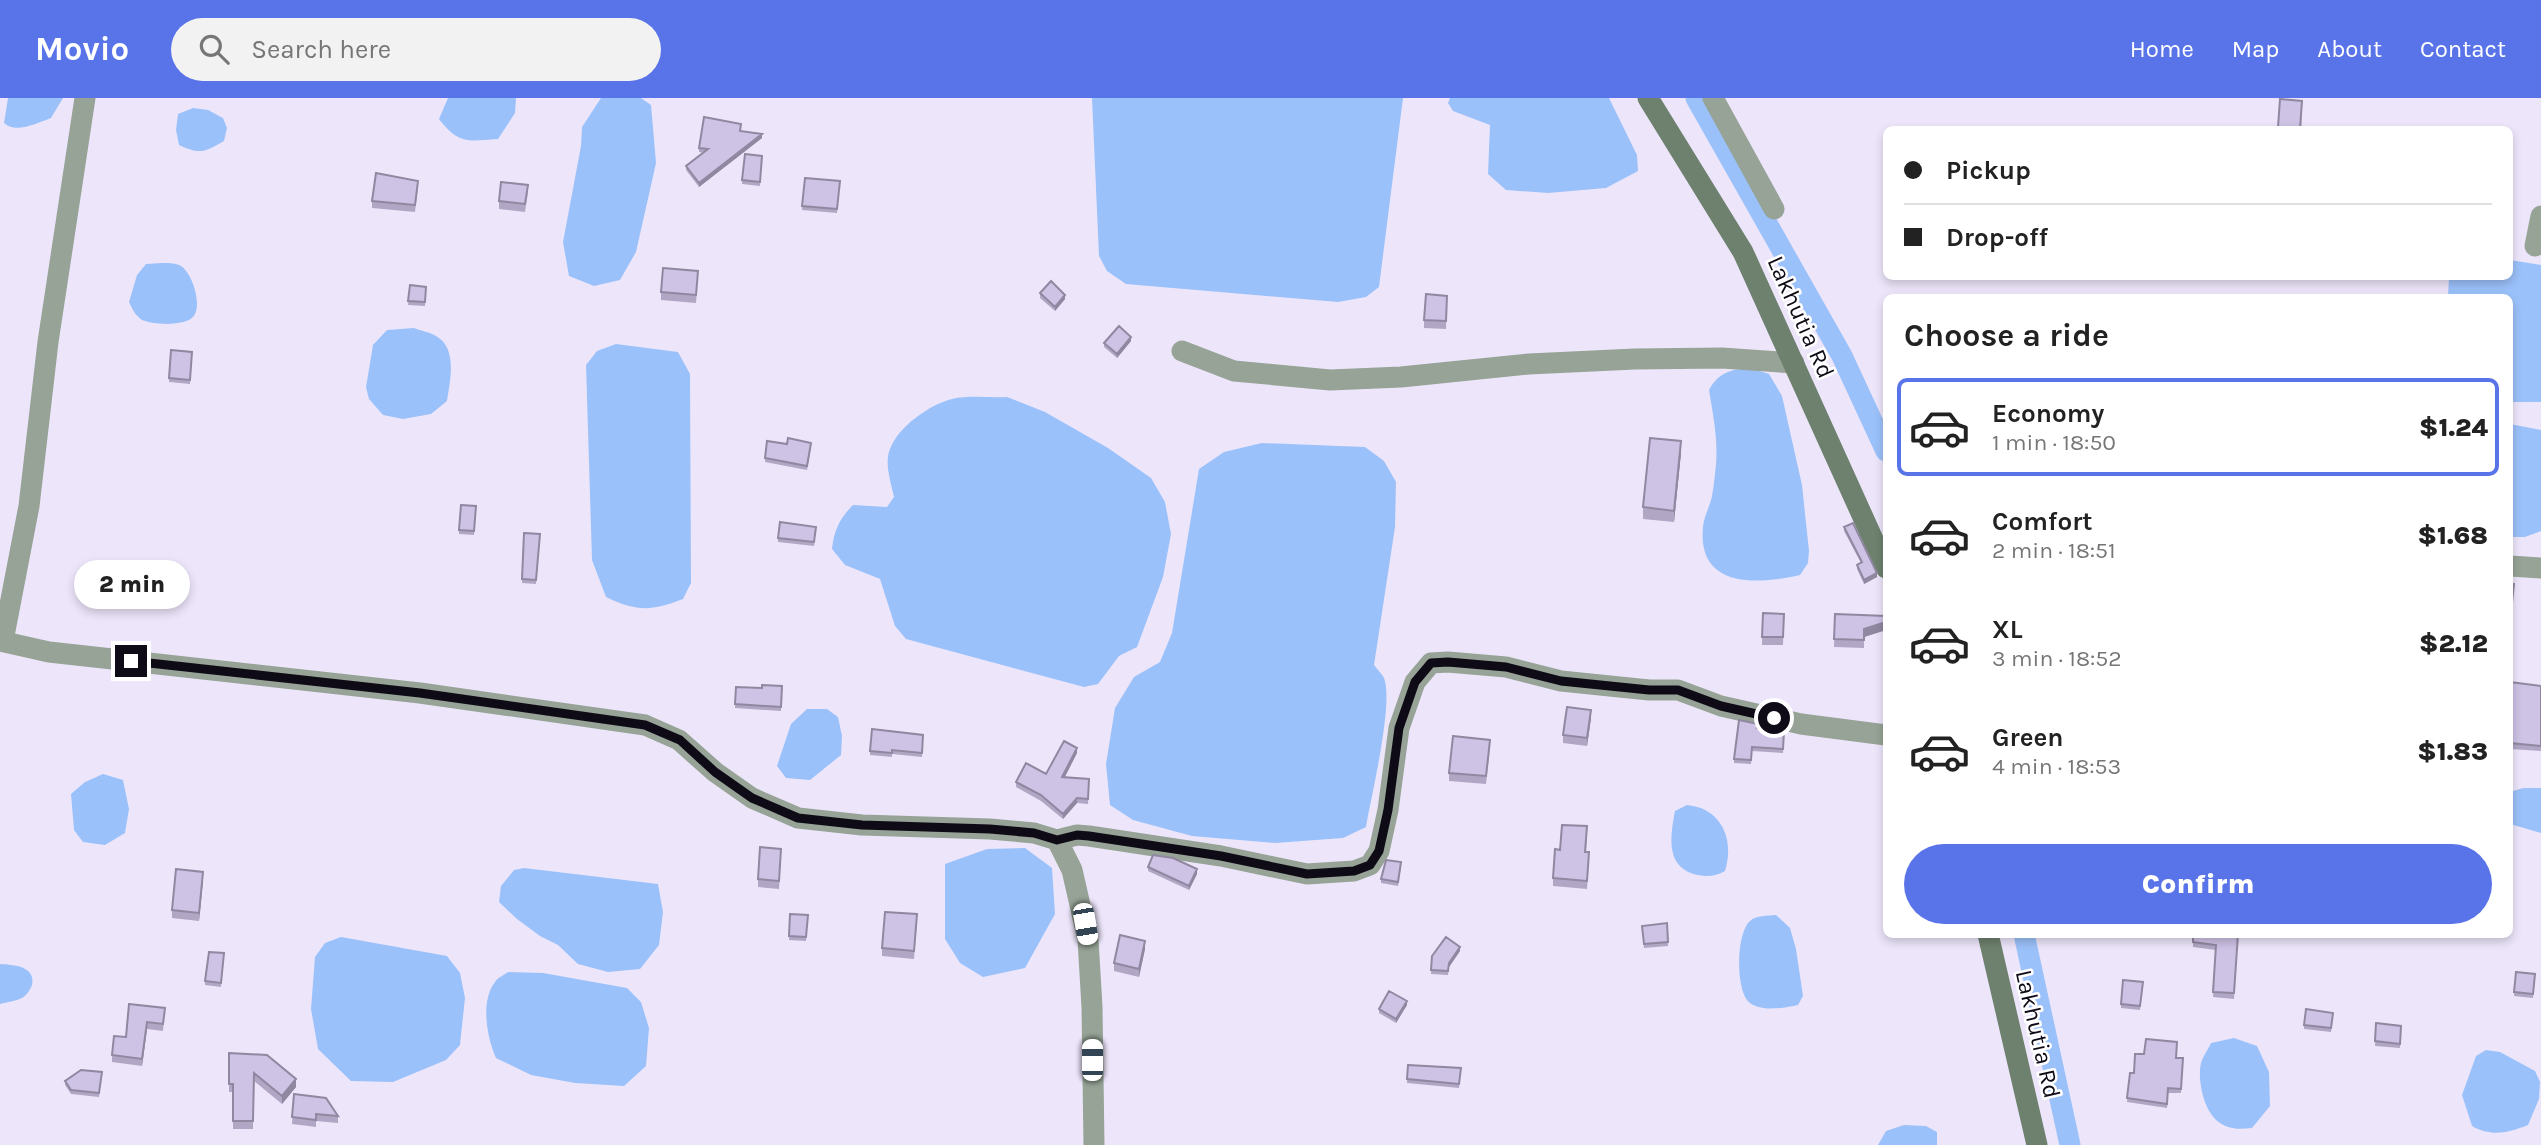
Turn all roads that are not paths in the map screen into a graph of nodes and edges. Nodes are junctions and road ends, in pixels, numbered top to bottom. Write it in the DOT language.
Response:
graph roads {
  1 [pos="85,98"];
  2 [pos="1647,98"];
  3 [pos="1713,98"];
  4 [pos="1774,209"];
  5 [pos="2541,216"];
  6 [pos="2535,246"];
  7 [pos="1182,351"];
  8 [pos="1794,363"];
  9 [pos="1883,561"];
  10 [pos="2513,566"];
  11 [pos="2541,568"];
  12 [pos="1,641"];
  13 [pos="1883,735"];
  14 [pos="1057,840"];
  15 [pos="1989,938"];
  16 [pos="1094,1145"];
  17 [pos="2037,1145"];
  1 -- 12 [label="street"];
  2 -- 8 [label="street, Lakhutia Rd"];
  3 -- 4 [label="street"];
  5 -- 6 [label="street"];
  7 -- 8 [label="street"];
  8 -- 9 [label="street, Lakhutia Rd"];
  10 -- 11 [label="street"];
  12 -- 14 [label="street"];
  13 -- 14 [label="street"];
  14 -- 16 [label="street"];
  15 -- 17 [label="street, Lakhutia Rd"];
}
